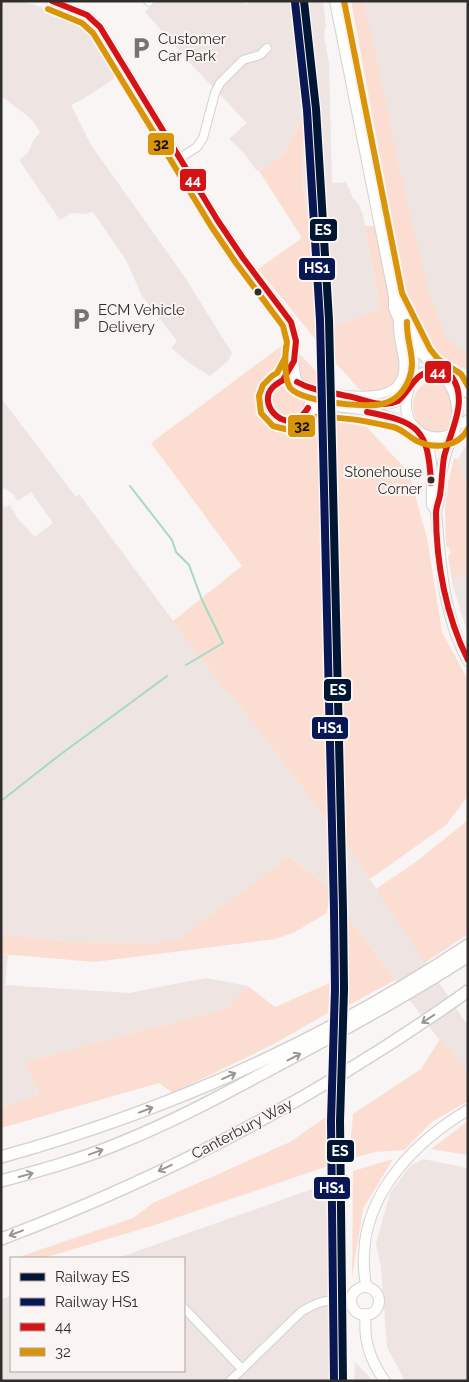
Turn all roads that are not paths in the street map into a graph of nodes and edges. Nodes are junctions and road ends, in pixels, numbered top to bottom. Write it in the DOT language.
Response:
graph roads {
  1 [pos="51,1"];
  2 [pos="335,1"];
  3 [pos="267,48"];
  4 [pos="180,158"];
  5 [pos="394,296"];
  6 [pos="398,321"];
  7 [pos="294,361"];
  8 [pos="445,373"];
  9 [pos="283,380"];
  10 [pos="300,383"];
  11 [pos="458,385"];
  12 [pos="408,390"];
  13 [pos="468,394"];
  14 [pos="346,395"];
  15 [pos="308,408"];
  16 [pos="464,422"];
  17 [pos="418,431"];
  18 [pos="454,433"];
  19 [pos="436,511"];
  20 [pos="468,661"];
  21 [pos="468,945"];
  22 [pos="468,956"];
  23 [pos="468,991"];
  24 [pos="321,1037"];
  25 [pos="468,1110"];
  26 [pos="1,1158"];
  27 [pos="1,1181"];
  28 [pos="1,1239"];
  29 [pos="366,1287"];
  30 [pos="352,1300"];
  31 [pos="185,1309"];
  32 [pos="366,1314"];
  33 [pos="242,1368"];
  34 [pos="230,1381"];
  35 [pos="385,1381"];
  1 -- 4 [label="street"];
  2 -- 5 [label="main road"];
  3 -- 4 [label="street"];
  4 -- 7 [label="street"];
  5 -- 6 [label="main road"];
  5 -- 8 [label="main road"];
  6 -- 12 [label="main road"];
  6 -- 14 [label="street"];
  7 -- 9 [label="street"];
  7 -- 10 [label="street"];
  8 -- 11 [label="main road"];
  8 -- 12 [label="main road"];
  9 -- 10 [label="street"];
  9 -- 15 [label="street"];
  10 -- 14 [label="street"];
  10 -- 15 [label="street"];
  11 -- 13 [label="street"];
  11 -- 16 [label="main road"];
  12 -- 14 [label="street"];
  12 -- 17 [label="main road"];
  15 -- 17 [label="street"];
  16 -- 18 [label="main road"];
  17 -- 18 [label="main road"];
  17 -- 19 [label="main road"];
  18 -- 19 [label="main road"];
  19 -- 20 [label="main road"];
  21 -- 24 [label="highway"];
  22 -- 24 [label="highway"];
  23 -- 28 [label="highway, Canterbury Way, one-way"];
  26 -- 24 [label="highway, one-way"];
  27 -- 24 [label="highway, one-way"];
  25 -- 29 [label="main road"];
  29 -- 30 [label="main road"];
  29 -- 32 [label="main road"];
  30 -- 32 [label="main road"];
  30 -- 33 [label="street"];
  31 -- 33 [label="street"];
  32 -- 35 [label="main road"];
  33 -- 34 [label="street"];
}
